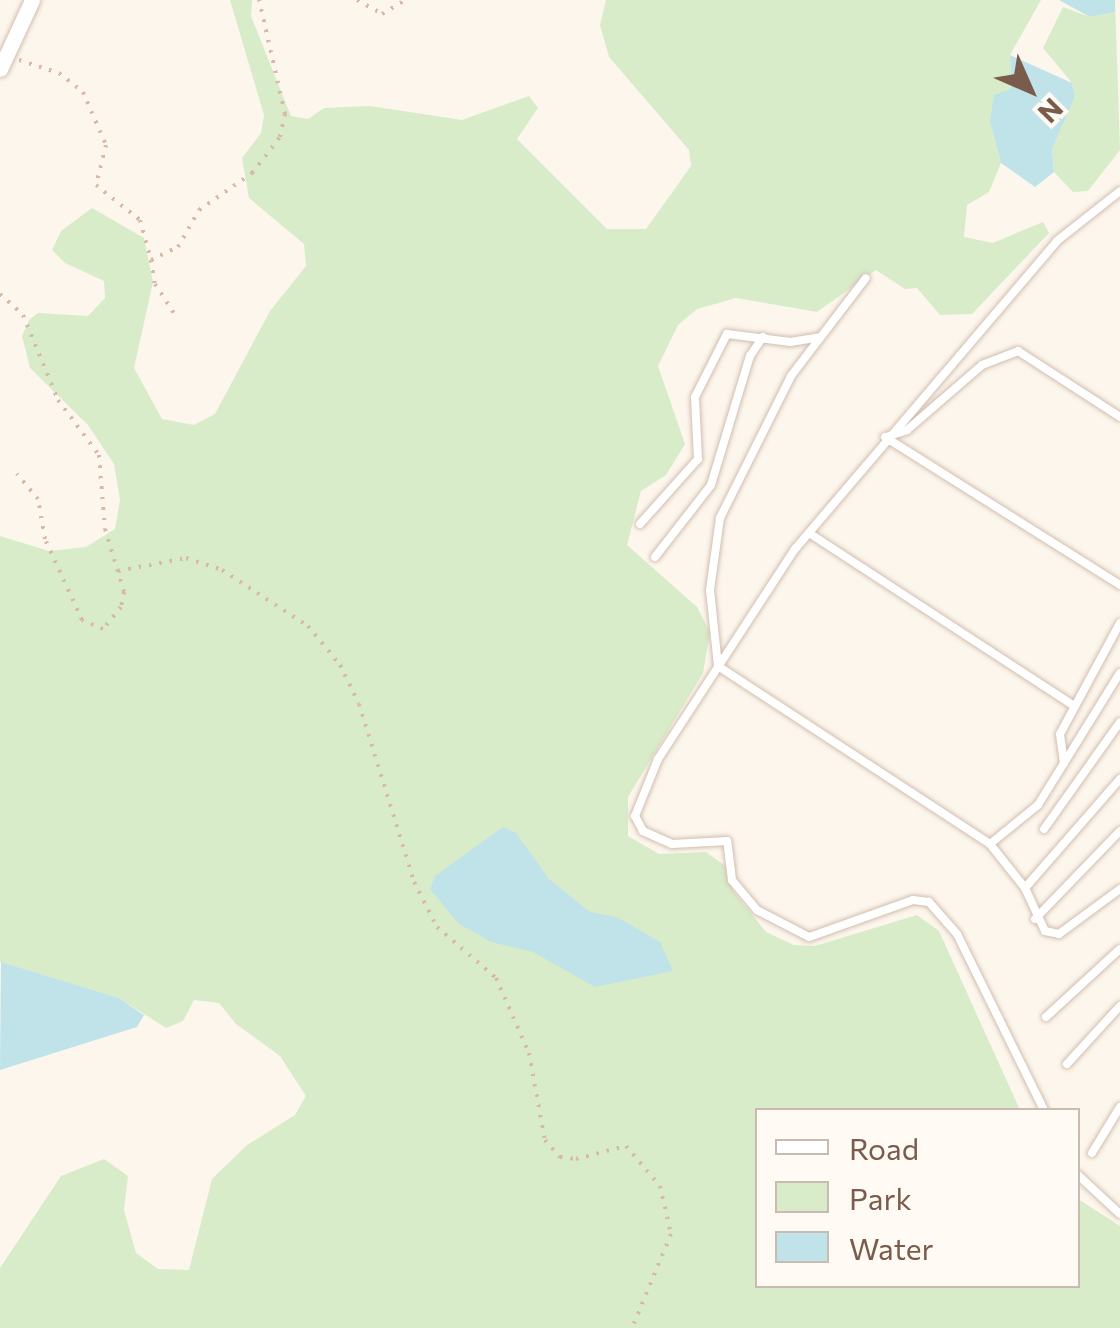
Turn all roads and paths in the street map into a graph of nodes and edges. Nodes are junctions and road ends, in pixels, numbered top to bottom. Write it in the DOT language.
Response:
graph roads {
  1 [pos="32,0"];
  2 [pos="258,0"];
  3 [pos="357,0"];
  4 [pos="405,0"];
  5 [pos="3,62"];
  6 [pos="1120,191"];
  7 [pos="151,260"];
  8 [pos="866,278"];
  9 [pos="0,294"];
  10 [pos="176,316"];
  11 [pos="762,337"];
  12 [pos="820,337"];
  13 [pos="1120,417"];
  14 [pos="885,438"];
  15 [pos="18,474"];
  16 [pos="640,524"];
  17 [pos="809,532"];
  18 [pos="655,557"];
  19 [pos="118,571"];
  20 [pos="1120,585"];
  21 [pos="1120,623"];
  22 [pos="718,666"];
  23 [pos="1120,673"];
  24 [pos="1074,706"];
  25 [pos="1120,722"];
  26 [pos="1064,764"];
  27 [pos="1120,779"];
  28 [pos="1044,829"];
  29 [pos="1120,830"];
  30 [pos="990,844"];
  31 [pos="1025,888"];
  32 [pos="1120,889"];
  33 [pos="1035,919"];
  34 [pos="1120,949"];
  35 [pos="1120,1006"];
  36 [pos="1046,1017"];
  37 [pos="1067,1064"];
  38 [pos="1043,1108"];
  39 [pos="1120,1108"];
  40 [pos="1092,1153"];
  41 [pos="1080,1179"];
  42 [pos="1120,1214"];
  43 [pos="632,1328"];
  1 -- 5 [label="street"];
  2 -- 7 [label="path"];
  3 -- 4 [label="path"];
  5 -- 7 [label="path"];
  6 -- 14 [label="lane"];
  7 -- 10 [label="path"];
  8 -- 12 [label="lane"];
  9 -- 19 [label="path"];
  11 -- 12 [label="lane"];
  11 -- 16 [label="lane"];
  11 -- 18 [label="lane"];
  12 -- 22 [label="lane"];
  13 -- 14 [label="lane"];
  14 -- 17 [label="lane"];
  14 -- 20 [label="lane"];
  15 -- 19 [label="path"];
  17 -- 22 [label="lane"];
  17 -- 24 [label="lane"];
  19 -- 43 [label="path"];
  21 -- 24 [label="lane"];
  22 -- 30 [label="lane"];
  22 -- 38 [label="lane"];
  23 -- 26 [label="lane"];
  24 -- 26 [label="lane"];
  25 -- 28 [label="lane"];
  26 -- 30 [label="lane"];
  27 -- 31 [label="lane"];
  29 -- 33 [label="lane"];
  30 -- 31 [label="lane"];
  31 -- 33 [label="lane"];
  32 -- 33 [label="lane"];
  34 -- 36 [label="lane"];
  35 -- 37 [label="lane"];
  39 -- 40 [label="lane"];
  41 -- 42 [label="lane"];
}
